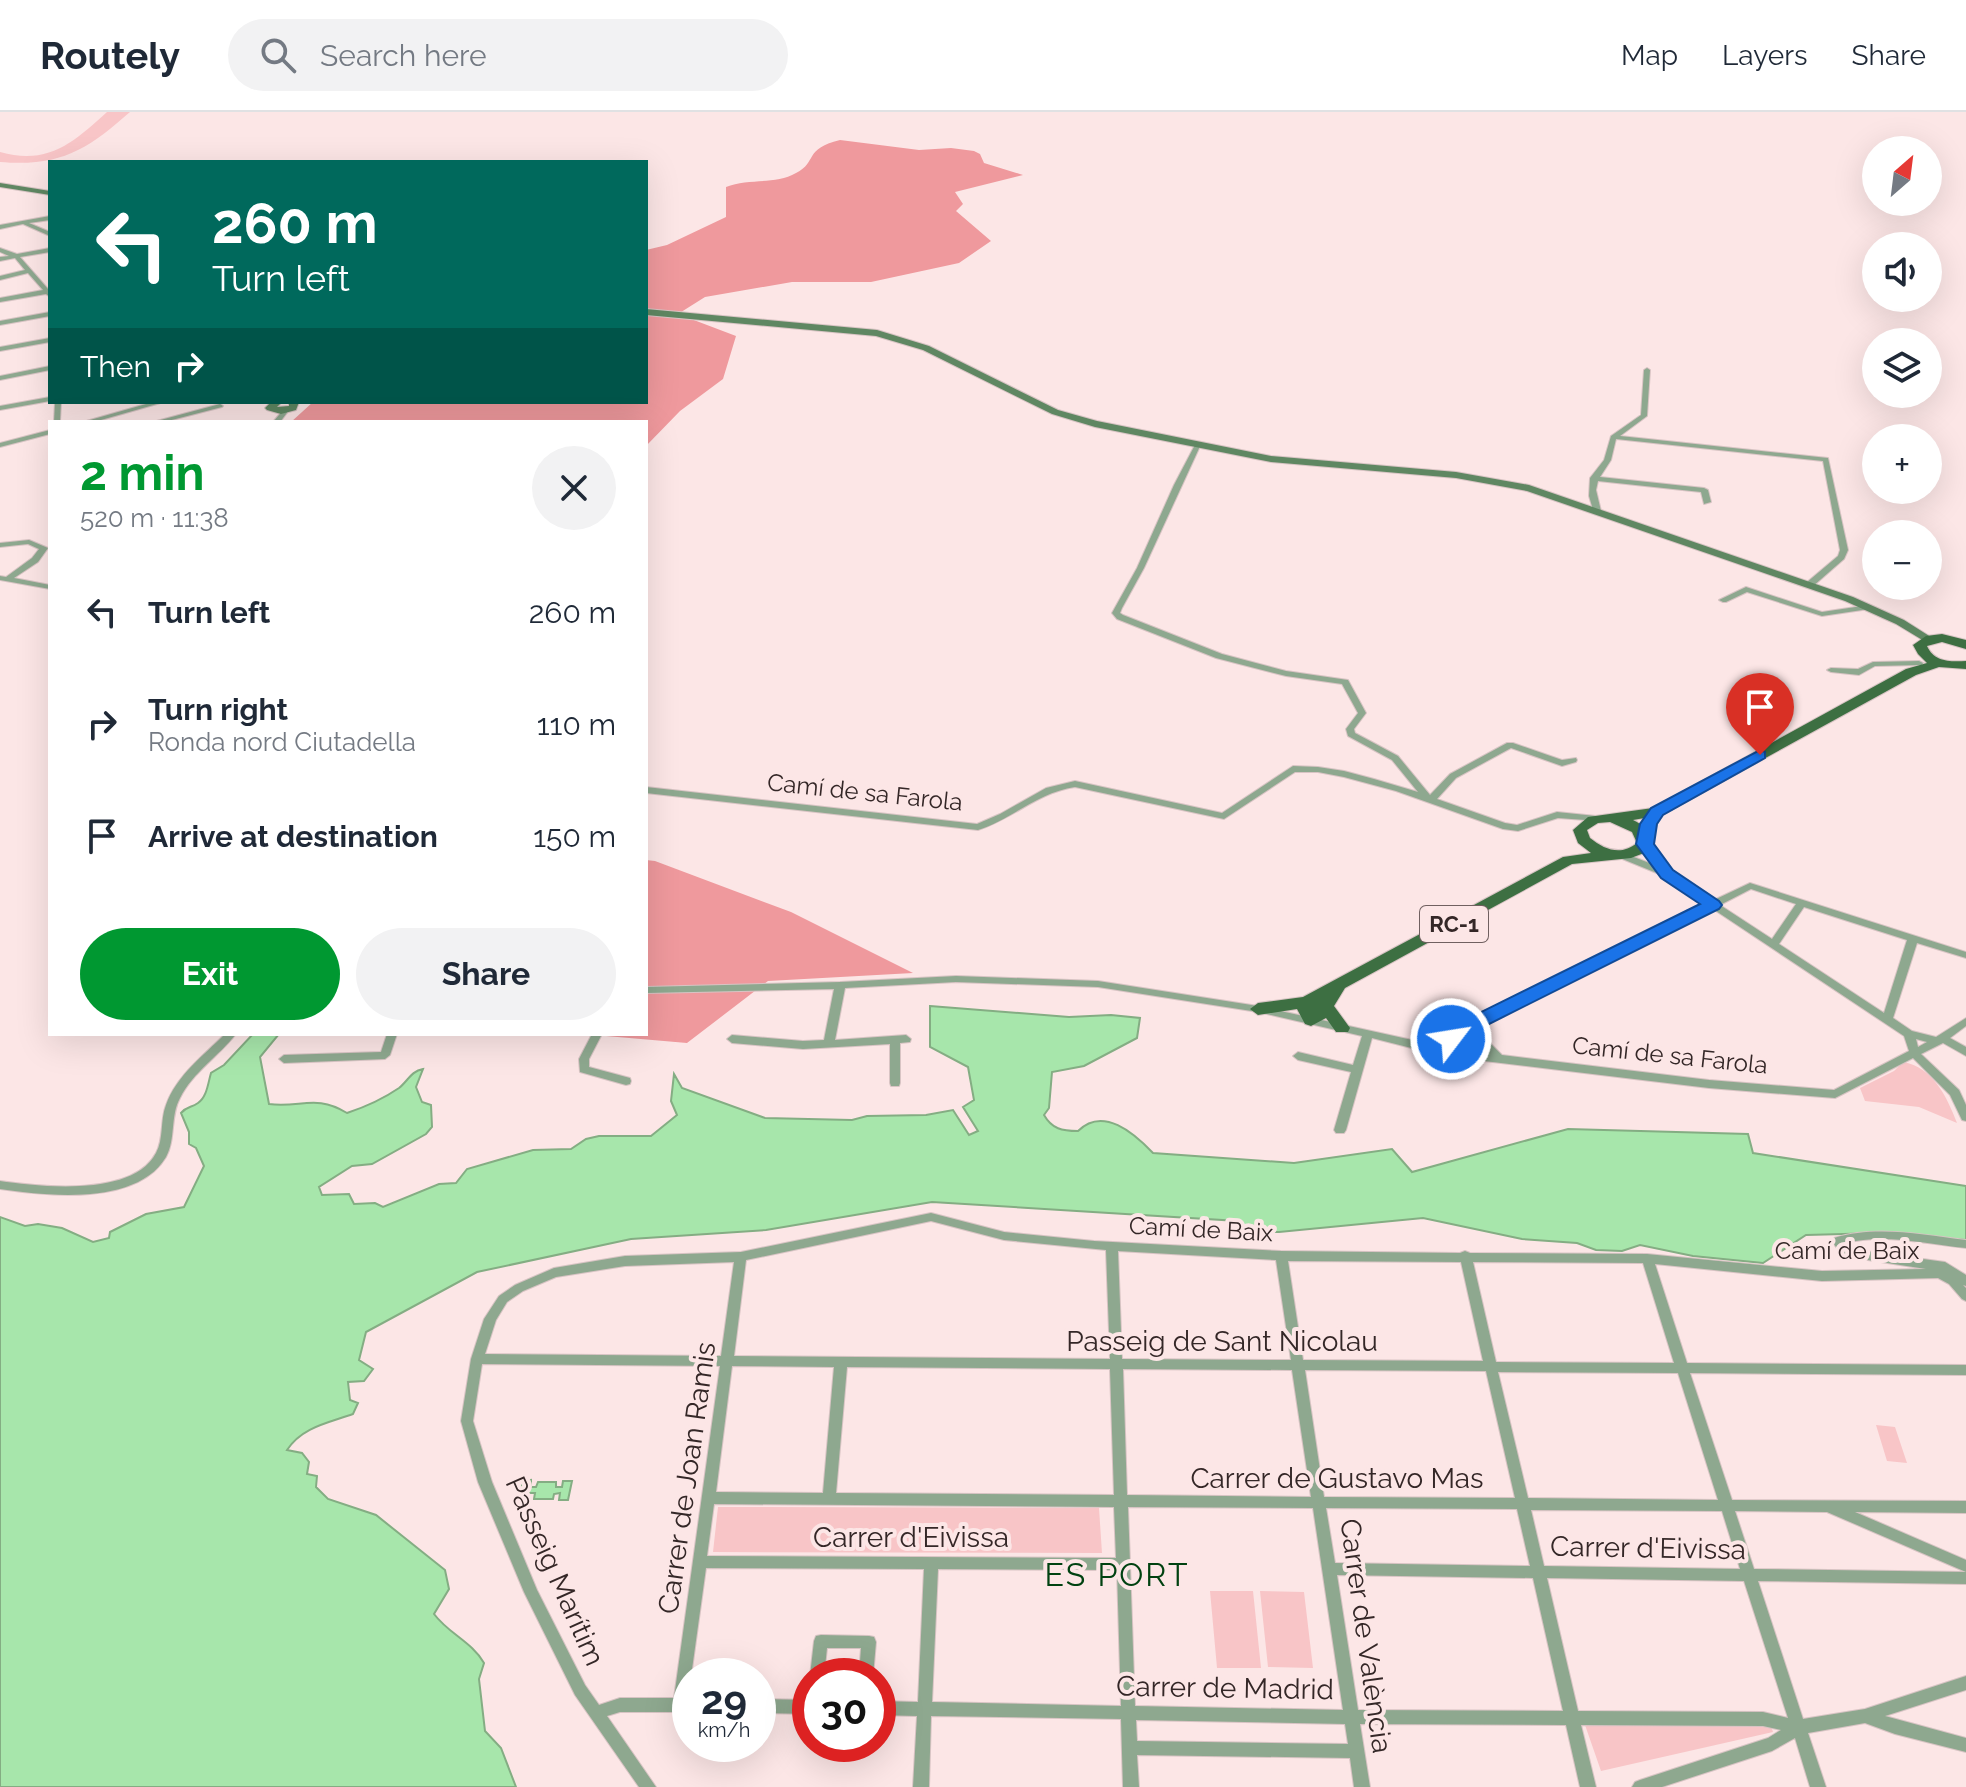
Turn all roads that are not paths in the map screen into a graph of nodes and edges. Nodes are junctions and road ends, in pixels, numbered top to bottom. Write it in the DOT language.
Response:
graph roads {
  1 [pos="0,185"];
  2 [pos="48,193"];
  3 [pos="48,218"];
  4 [pos="23,223"];
  5 [pos="0,227"];
  6 [pos="48,233"];
  7 [pos="0,250"];
  8 [pos="48,250"];
  9 [pos="16,256"];
  10 [pos="0,259"];
  11 [pos="30,271"];
  12 [pos="0,278"];
  13 [pos="48,291"];
  14 [pos="48,293"];
  15 [pos="0,300"];
  16 [pos="648,312"];
  17 [pos="48,314"];
  18 [pos="0,323"];
  19 [pos="48,340"];
  20 [pos="0,349"];
  21 [pos="48,368"];
  22 [pos="1647,370"];
  23 [pos="0,378"];
  24 [pos="48,399"];
  25 [pos="272,405"];
  26 [pos="130,406"];
  27 [pos="220,406"];
  28 [pos="291,407"];
  29 [pos="0,408"];
  30 [pos="119,413"];
  31 [pos="93,420"];
  32 [pos="126,420"];
  33 [pos="164,420"];
  34 [pos="48,433"];
  35 [pos="1613,437"];
  36 [pos="1198,444"];
  37 [pos="0,445"];
  38 [pos="1594,478"];
  39 [pos="1707,502"];
  40 [pos="1597,511"];
  41 [pos="0,545"];
  42 [pos="5,578"];
  43 [pos="1809,585"];
  44 [pos="48,587"];
  45 [pos="1723,600"];
  46 [pos="1869,607"];
  47 [pos="1966,635"];
  48 [pos="1928,639"];
  49 [pos="1950,639"];
  50 [pos="1966,645"];
  51 [pos="1918,663"];
  52 [pos="1939,663"];
  53 [pos="1966,665"];
  54 [pos="1831,670"];
  55 [pos="1573,760"];
  56 [pos="648,790"];
  57 [pos="1430,801"];
  58 [pos="1657,812"];
  59 [pos="1567,816"];
  60 [pos="1603,818"];
  61 [pos="1582,835"];
  62 [pos="1645,841"];
  63 [pos="1617,855"];
  64 [pos="1568,860"];
  65 [pos="1667,874"];
  66 [pos="1802,903"];
  67 [pos="1713,905"];
  68 [pos="1913,938"];
  69 [pos="1774,944"];
  70 [pos="1966,955"];
  71 [pos="840,985"];
  72 [pos="1339,986"];
  73 [pos="648,990"];
  74 [pos="1307,1002"];
  75 [pos="1327,1008"];
  76 [pos="1258,1009"];
  77 [pos="1311,1020"];
  78 [pos="1887,1020"];
  79 [pos="1966,1021"];
  80 [pos="1476,1023"];
  81 [pos="1342,1028"];
  82 [pos="1368,1034"];
  83 [pos="1909,1034"];
  84 [pos="229,1036"];
  85 [pos="391,1036"];
  86 [pos="596,1036"];
  87 [pos="732,1039"];
  88 [pos="1940,1040"];
  89 [pos="829,1043"];
  90 [pos="1435,1050"];
  91 [pos="1966,1052"];
  92 [pos="1915,1054"];
  93 [pos="1298,1056"];
  94 [pos="284,1059"];
  95 [pos="1499,1059"];
  96 [pos="1357,1070"];
  97 [pos="626,1081"];
  98 [pos="895,1083"];
  99 [pos="1966,1117"];
  100 [pos="1340,1130"];
  101 [pos="0,1185"];
  102 [pos="1966,1244"];
  103 [pos="1112,1246"];
  104 [pos="1465,1255"];
  105 [pos="1281,1256"];
  106 [pos="741,1257"];
  107 [pos="1647,1259"];
  108 [pos="1966,1281"];
  109 [pos="1966,1296"];
  110 [pos="477,1359"];
  111 [pos="727,1361"];
  112 [pos="841,1362"];
  113 [pos="1116,1364"];
  114 [pos="1300,1365"];
  115 [pos="1491,1367"];
  116 [pos="1683,1368"];
  117 [pos="1966,1370"];
  118 [pos="708,1498"];
  119 [pos="829,1499"];
  120 [pos="1121,1501"];
  121 [pos="1320,1502"];
  122 [pos="1522,1503"];
  123 [pos="1727,1505"];
  124 [pos="1827,1505"];
  125 [pos="1966,1507"];
  126 [pos="699,1562"];
  127 [pos="931,1563"];
  128 [pos="1123,1564"];
  129 [pos="1966,1566"];
  130 [pos="1330,1569"];
  131 [pos="1538,1572"];
  132 [pos="1750,1576"];
  133 [pos="1966,1578"];
  134 [pos="690,1658"];
  135 [pos="819,1658"];
  136 [pos="868,1658"];
  137 [pos="1966,1683"];
  138 [pos="672,1705"];
  139 [pos="896,1708"];
  140 [pos="924,1709"];
  141 [pos="1128,1711"];
  142 [pos="595,1713"];
  143 [pos="1571,1716"];
  144 [pos="1865,1716"];
  145 [pos="1351,1717"];
  146 [pos="1799,1727"];
  147 [pos="1966,1745"];
  148 [pos="1129,1748"];
  149 [pos="1357,1751"];
  150 [pos="648,1787"];
  151 [pos="921,1787"];
  152 [pos="1131,1787"];
  153 [pos="1362,1787"];
  154 [pos="1588,1787"];
  155 [pos="1641,1787"];
  156 [pos="1818,1787"];
  1 -- 2 [label="street"];
  3 -- 4 [label="street"];
  4 -- 5 [label="street"];
  4 -- 6 [label="street"];
  7 -- 9 [label="street"];
  8 -- 9 [label="street"];
  9 -- 10 [label="street"];
  9 -- 11 [label="street"];
  11 -- 12 [label="street"];
  11 -- 13 [label="street"];
  14 -- 15 [label="street"];
  16 -- 36 [label="street"];
  17 -- 18 [label="street"];
  19 -- 20 [label="street"];
  21 -- 23 [label="street"];
  22 -- 35 [label="street"];
  24 -- 29 [label="street"];
  25 -- 28 [label="street"];
  26 -- 30 [label="street"];
  27 -- 33 [label="street"];
  30 -- 31 [label="street"];
  30 -- 32 [label="street"];
  34 -- 37 [label="street"];
  35 -- 38 [label="street"];
  35 -- 43 [label="street"];
  36 -- 40 [label="street"];
  36 -- 57 [label="street"];
  38 -- 39 [label="street"];
  38 -- 40 [label="street"];
  40 -- 43 [label="street"];
  41 -- 42 [label="street"];
  42 -- 44 [label="street"];
  43 -- 46 [label="street"];
  45 -- 46 [label="street"];
  46 -- 48 [label="street"];
  47 -- 49 [label="main road"];
  48 -- 49 [label="main road"];
  48 -- 51 [label="main road"];
  49 -- 50 [label="main road"];
  51 -- 52 [label="main road, RC-1"];
  51 -- 52 [label="main road, RC-1"];
  51 -- 54 [label="street"];
  51 -- 58 [label="main road, RC-1"];
  52 -- 53 [label="main road, RC-1"];
  55 -- 57 [label="street"];
  56 -- 57 [label="street, Camí de sa Farola"];
  57 -- 59 [label="street, Camí de sa Farola"];
  58 -- 60 [label="main road, RC-1"];
  58 -- 62 [label="main road"];
  59 -- 60 [label="street, Camí de sa Farola"];
  59 -- 61 [label="street"];
  60 -- 61 [label="main road, RC-1"];
  60 -- 62 [label="main road"];
  61 -- 63 [label="main road"];
  61 -- 64 [label="main road, RC-1"];
  62 -- 63 [label="main road, RC-1"];
  62 -- 65 [label="street"];
  63 -- 64 [label="main road, RC-1"];
  63 -- 65 [label="street"];
  64 -- 72 [label="main road, RC-1"];
  65 -- 67 [label="street"];
  66 -- 67 [label="street"];
  66 -- 68 [label="street"];
  66 -- 69 [label="street"];
  67 -- 69 [label="street"];
  67 -- 80 [label="street"];
  68 -- 70 [label="street"];
  68 -- 78 [label="street"];
  69 -- 78 [label="street"];
  71 -- 73 [label="street, Camí de sa Farola"];
  71 -- 76 [label="street, Camí de sa Farola"];
  71 -- 89 [label="street"];
  72 -- 74 [label="main road, RC-1"];
  72 -- 75 [label="main road"];
  74 -- 76 [label="main road, RC-1"];
  74 -- 77 [label="main road"];
  75 -- 77 [label="main road"];
  75 -- 81 [label="main road"];
  76 -- 77 [label="street, Camí de sa Farola"];
  77 -- 81 [label="street, Camí de sa Farola"];
  78 -- 83 [label="street"];
  79 -- 88 [label="street"];
  80 -- 90 [label="street"];
  80 -- 95 [label="street"];
  81 -- 82 [label="street, Camí de sa Farola"];
  82 -- 90 [label="street, Camí de sa Farola"];
  82 -- 96 [label="street"];
  83 -- 88 [label="street"];
  83 -- 92 [label="street"];
  84 -- 101 [label="street"];
  85 -- 94 [label="street"];
  86 -- 97 [label="street"];
  87 -- 89 [label="street"];
  88 -- 91 [label="street"];
  88 -- 92 [label="street"];
  89 -- 98 [label="street"];
  90 -- 95 [label="street, Camí de sa Farola"];
  92 -- 95 [label="street, Camí de sa Farola"];
  92 -- 99 [label="street"];
  93 -- 96 [label="street"];
  96 -- 100 [label="street"];
  102 -- 108 [label="street"];
  103 -- 105 [label="street, Camí de Baix"];
  103 -- 106 [label="street, Camí de Baix"];
  103 -- 113 [label="street"];
  104 -- 105 [label="street, Camí de Baix"];
  104 -- 107 [label="street, Camí de Baix"];
  104 -- 115 [label="street"];
  105 -- 114 [label="street, Carrer de València"];
  106 -- 110 [label="street, Camí de Baix"];
  106 -- 111 [label="street, Carrer de Joan Ramis"];
  107 -- 109 [label="street, Camí de Baix"];
  107 -- 116 [label="street"];
  110 -- 111 [label="street, Passeig de Sant Nicolau"];
  110 -- 142 [label="street, Passeig Marítim"];
  111 -- 112 [label="street, Passeig de Sant Nicolau"];
  111 -- 118 [label="street, Carrer de Joan Ramis"];
  112 -- 113 [label="street, Passeig de Sant Nicolau"];
  112 -- 119 [label="street"];
  113 -- 114 [label="street, Passeig de Sant Nicolau"];
  113 -- 120 [label="street"];
  114 -- 115 [label="street, Passeig de Sant Nicolau"];
  114 -- 121 [label="street, Carrer de València"];
  115 -- 116 [label="street, Passeig de Sant Nicolau"];
  115 -- 122 [label="street"];
  116 -- 117 [label="street, Passeig de Sant Nicolau"];
  116 -- 123 [label="street"];
  118 -- 119 [label="street, Carrer de Gustavo Mas"];
  118 -- 126 [label="street, Carrer de Joan Ramis"];
  119 -- 120 [label="street, Carrer de Gustavo Mas"];
  120 -- 121 [label="street, Carrer de Gustavo Mas"];
  120 -- 128 [label="street"];
  121 -- 122 [label="street, Carrer de Gustavo Mas"];
  121 -- 130 [label="street, Carrer de València"];
  122 -- 123 [label="street, Carrer de Gustavo Mas"];
  122 -- 131 [label="street"];
  123 -- 124 [label="street, Carrer de Gustavo Mas"];
  123 -- 132 [label="street"];
  124 -- 125 [label="street, Carrer de Gustavo Mas"];
  124 -- 129 [label="street"];
  126 -- 127 [label="street, Carrer d'Eivissa"];
  126 -- 134 [label="street, Carrer de Joan Ramis"];
  127 -- 128 [label="street, Carrer d'Eivissa"];
  127 -- 140 [label="street"];
  128 -- 141 [label="street"];
  130 -- 131 [label="street, Carrer d'Eivissa"];
  130 -- 145 [label="street, Carrer de València"];
  131 -- 132 [label="street, Carrer d'Eivissa"];
  131 -- 143 [label="street"];
  132 -- 133 [label="street, Carrer d'Eivissa"];
  132 -- 146 [label="street"];
  135 -- 136 [label="street"];
  137 -- 144 [label="street"];
  138 -- 142 [label="street"];
  139 -- 140 [label="street, Carrer de Madrid"];
  140 -- 141 [label="street, Carrer de Madrid"];
  140 -- 151 [label="street"];
  141 -- 145 [label="street, Carrer de Madrid"];
  141 -- 148 [label="street"];
  142 -- 150 [label="street, Passeig Marítim"];
  143 -- 145 [label="street, Carrer de Madrid"];
  143 -- 146 [label="street, Carrer de Madrid"];
  143 -- 154 [label="street"];
  144 -- 146 [label="street"];
  144 -- 147 [label="street"];
  145 -- 149 [label="street, Carrer de València"];
  146 -- 155 [label="street"];
  146 -- 156 [label="street"];
  148 -- 149 [label="street"];
  148 -- 152 [label="street"];
  149 -- 153 [label="street, Carrer de València"];
}
